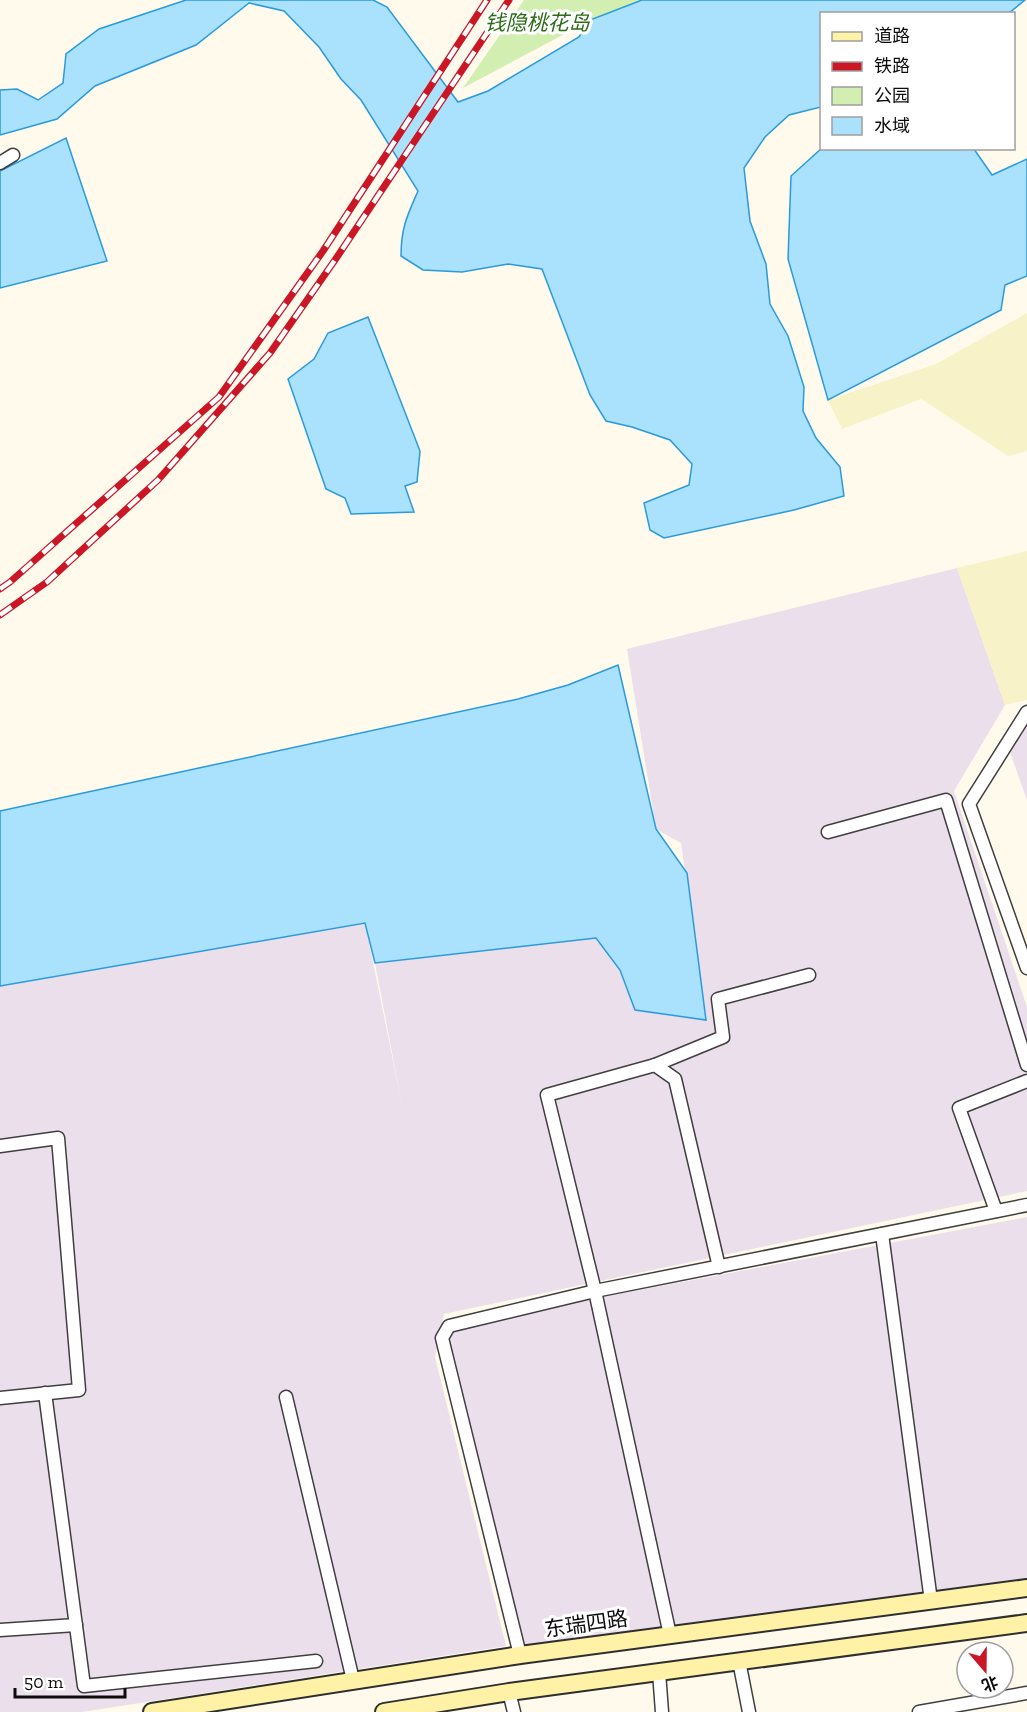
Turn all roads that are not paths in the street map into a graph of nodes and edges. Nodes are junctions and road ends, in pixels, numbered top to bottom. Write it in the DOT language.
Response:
graph roads {
  1 [pos="13,155"];
  2 [pos="0,162"];
  3 [pos="1027,712"];
  4 [pos="828,832"];
  5 [pos="1027,968"];
  6 [pos="809,975"];
  7 [pos="655,1065"];
  8 [pos="1027,1065"];
  9 [pos="1027,1081"];
  10 [pos="0,1146"];
  11 [pos="1027,1205"];
  12 [pos="996,1211"];
  13 [pos="882,1234"];
  14 [pos="719,1267"];
  15 [pos="595,1291"];
  16 [pos="45,1393"];
  17 [pos="286,1397"];
  18 [pos="0,1398"];
  19 [pos="1027,1588"];
  20 [pos="931,1600"];
  21 [pos="1027,1623"];
  22 [pos="76,1625"];
  23 [pos="0,1630"];
  24 [pos="670,1635"];
  25 [pos="520,1655"];
  26 [pos="316,1661"];
  27 [pos="739,1661"];
  28 [pos="659,1672"];
  29 [pos="352,1680"];
  30 [pos="509,1692"];
  31 [pos="1027,1693"];
  32 [pos="152,1712"];
  33 [pos="384,1712"];
  34 [pos="514,1712"];
  35 [pos="662,1712"];
  36 [pos="749,1712"];
  37 [pos="919,1712"];
  1 -- 2 [label="street"];
  3 -- 5 [label="street"];
  4 -- 8 [label="street"];
  6 -- 7 [label="street"];
  7 -- 14 [label="street"];
  7 -- 15 [label="street"];
  9 -- 12 [label="street"];
  10 -- 16 [label="street"];
  11 -- 12 [label="street"];
  12 -- 13 [label="street"];
  13 -- 14 [label="street"];
  13 -- 20 [label="street"];
  14 -- 15 [label="street"];
  15 -- 24 [label="street"];
  15 -- 25 [label="street"];
  16 -- 18 [label="street"];
  16 -- 22 [label="street"];
  17 -- 29 [label="street"];
  19 -- 20 [label="main road, 东瑞四路"];
  20 -- 24 [label="main road, 东瑞四路"];
  21 -- 27 [label="main road"];
  22 -- 23 [label="street"];
  22 -- 26 [label="street"];
  24 -- 25 [label="main road, 东瑞四路"];
  25 -- 29 [label="main road, 东瑞四路"];
  27 -- 28 [label="main road"];
  27 -- 36 [label="street"];
  28 -- 30 [label="main road"];
  28 -- 35 [label="street"];
  29 -- 32 [label="main road, 东瑞四路"];
  30 -- 33 [label="main road"];
  30 -- 34 [label="street"];
  31 -- 37 [label="street"];
}
